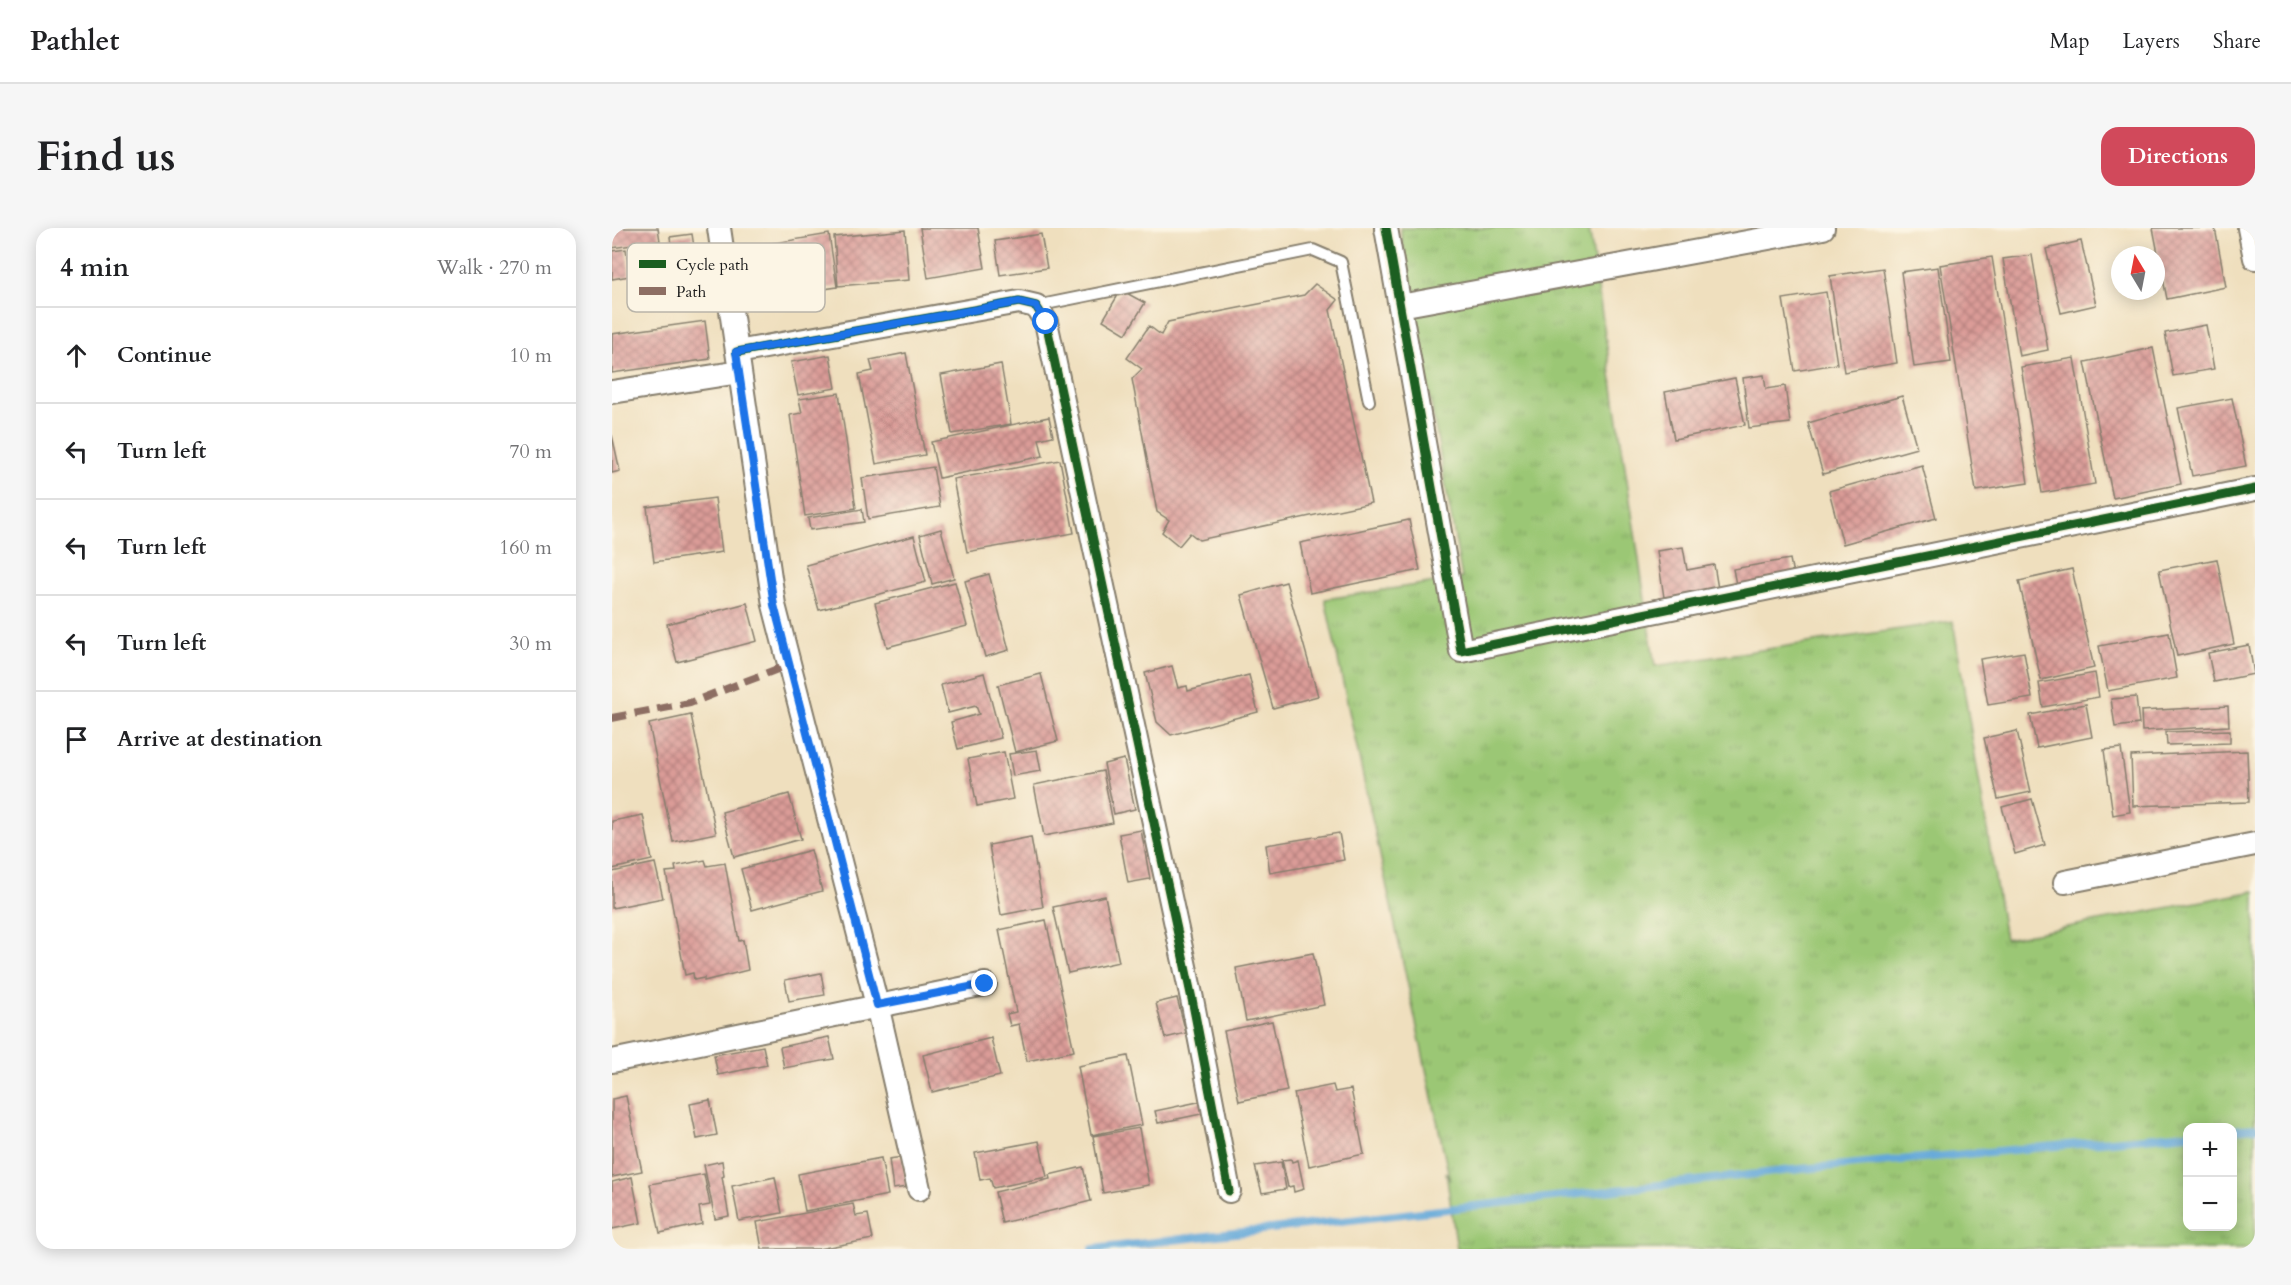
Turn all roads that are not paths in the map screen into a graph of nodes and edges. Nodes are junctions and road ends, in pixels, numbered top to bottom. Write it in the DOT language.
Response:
graph roads {
  1 [pos="719,228"];
  2 [pos="1386,228"];
  3 [pos="1822,228"];
  4 [pos="2249,228"];
  5 [pos="721,243"];
  6 [pos="2255,258"];
  7 [pos="1036,306"];
  8 [pos="1401,306"];
  9 [pos="731,312"];
  10 [pos="738,362"];
  11 [pos="612,392"];
  12 [pos="1369,401"];
  13 [pos="2255,489"];
  14 [pos="2255,844"];
  15 [pos="2065,882"];
  16 [pos="985,984"];
  17 [pos="877,1005"];
  18 [pos="612,1061"];
  19 [pos="919,1190"];
  20 [pos="1229,1191"];
  1 -- 5 [label="street"];
  2 -- 8 [label="street"];
  3 -- 8 [label="street"];
  4 -- 6 [label="street"];
  7 -- 10 [label="street"];
  7 -- 12 [label="lane"];
  7 -- 20 [label="street"];
  8 -- 13 [label="street"];
  9 -- 10 [label="street"];
  10 -- 11 [label="street"];
  10 -- 17 [label="street"];
  14 -- 15 [label="street"];
  16 -- 17 [label="street"];
  17 -- 18 [label="street"];
  17 -- 19 [label="street"];
}
